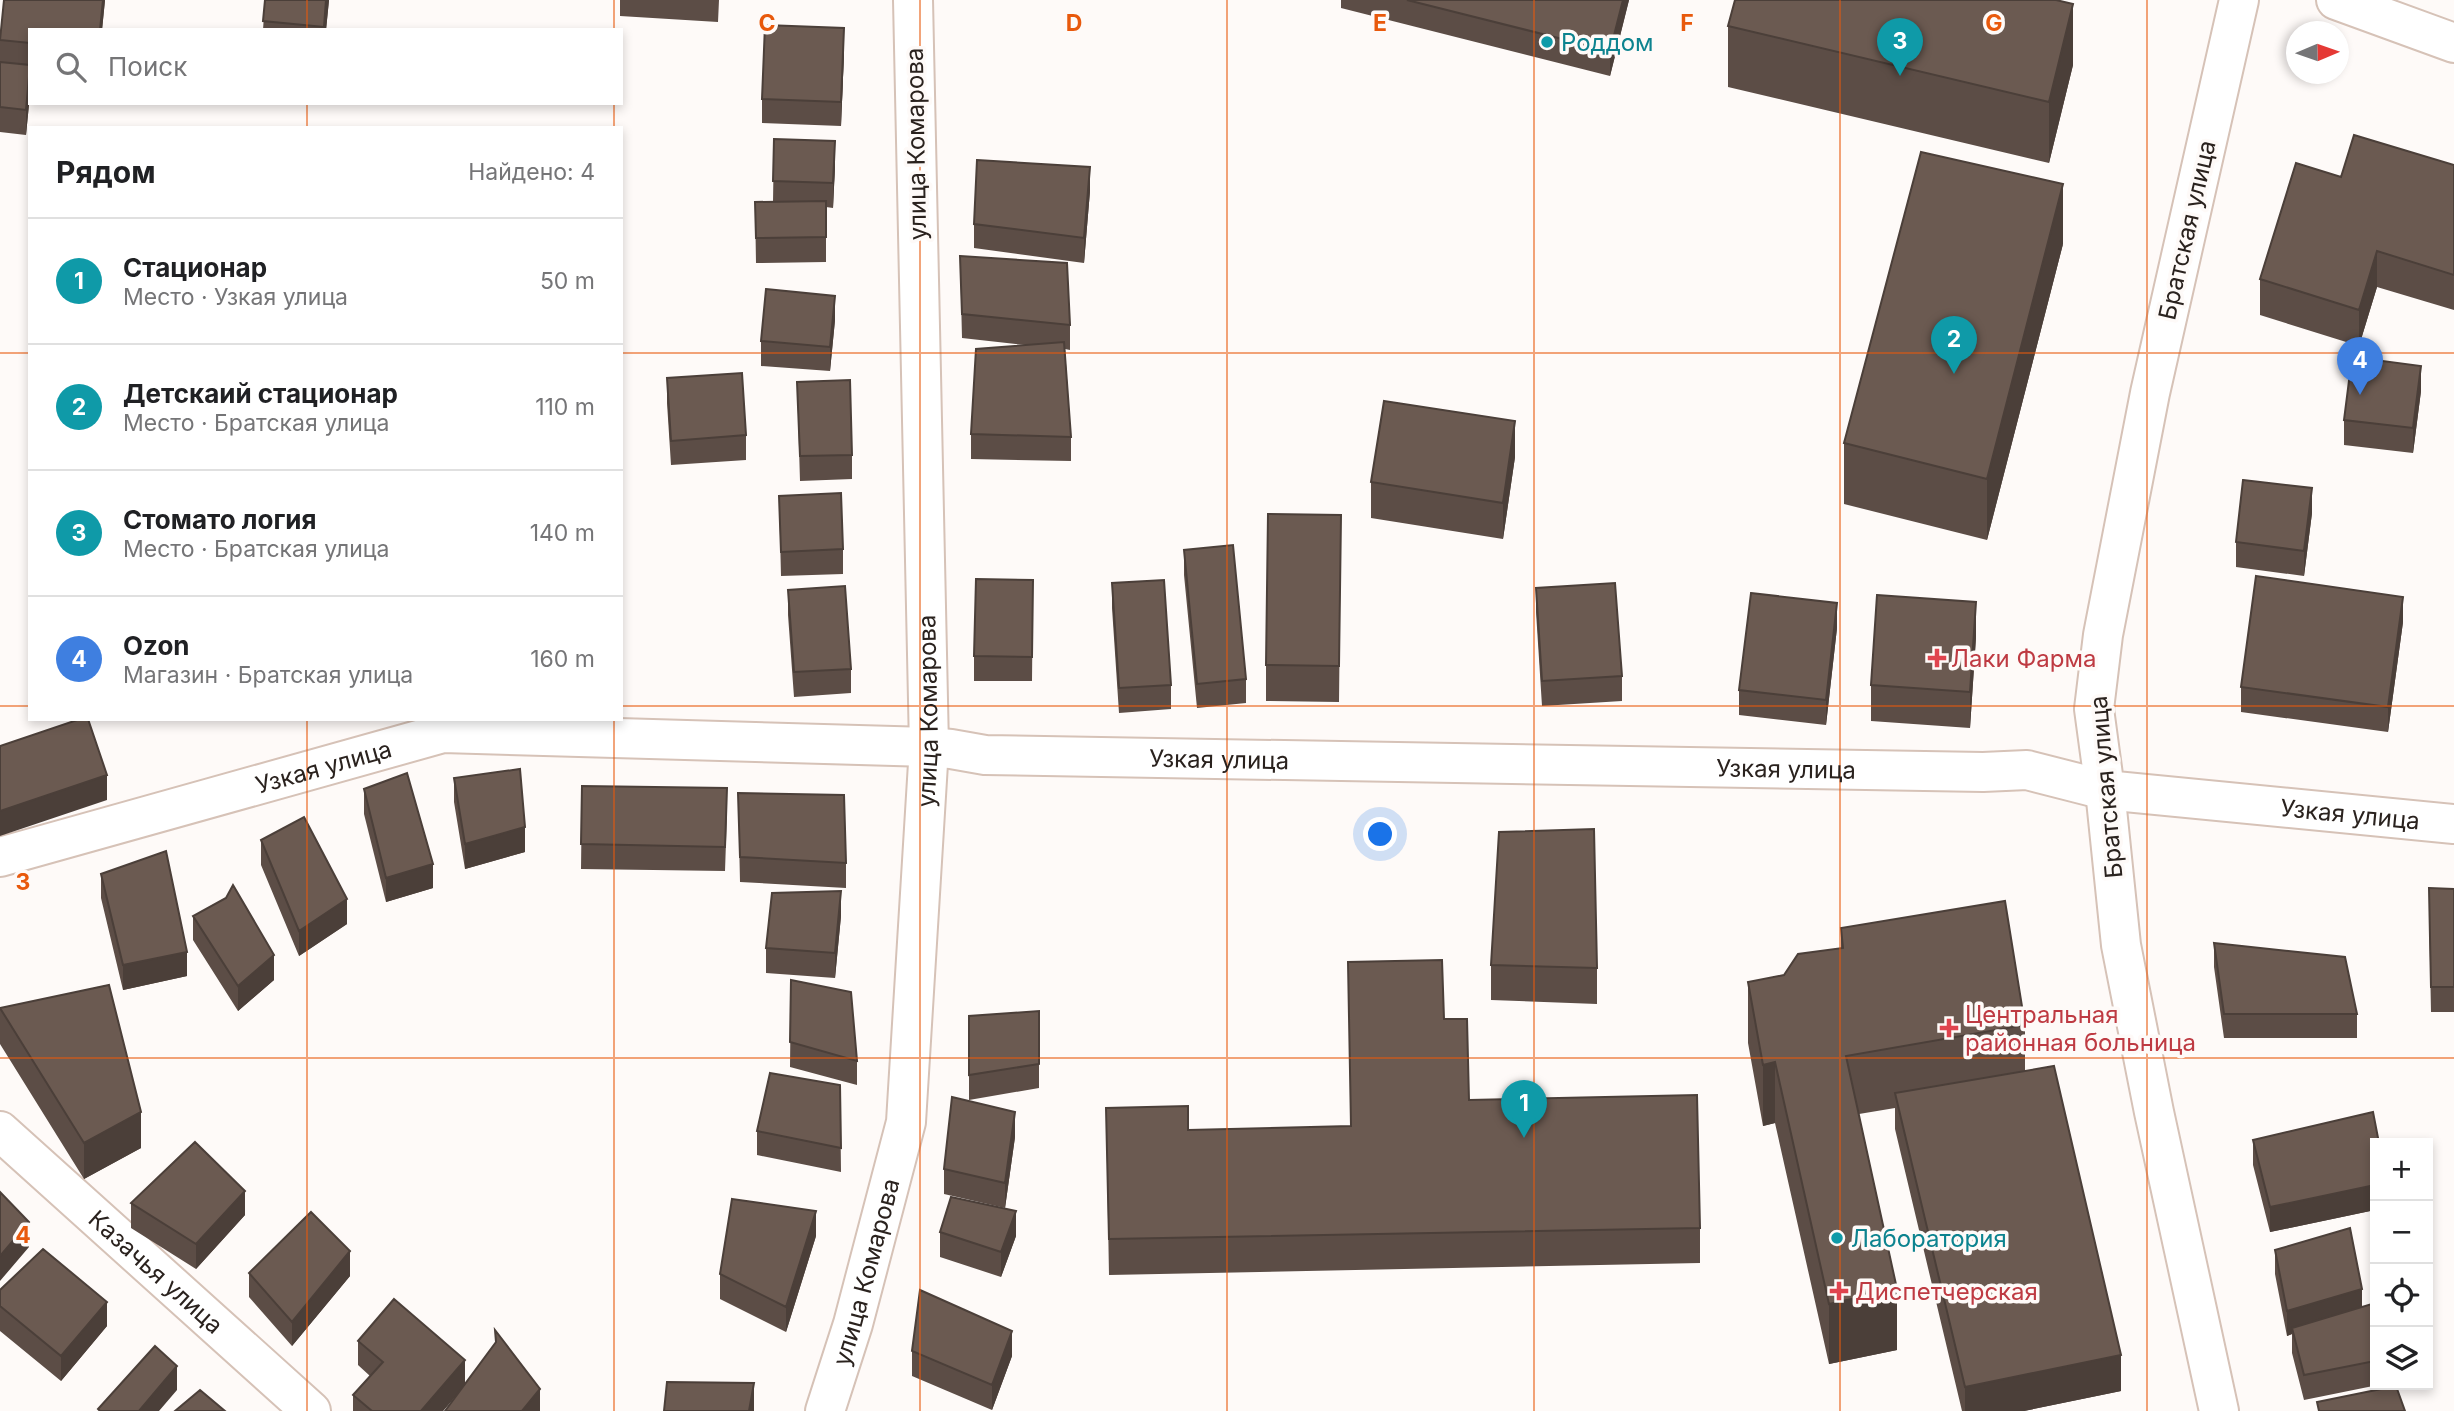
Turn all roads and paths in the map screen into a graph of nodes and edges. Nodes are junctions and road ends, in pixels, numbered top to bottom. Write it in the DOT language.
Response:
graph roads {
  1 [pos="913,0"];
  2 [pos="2239,0"];
  3 [pos="2336,0"];
  4 [pos="2454,43"];
  5 [pos="929,747"];
  6 [pos="2105,790"];
  7 [pos="2454,824"];
  8 [pos="0,857"];
  9 [pos="0,1131"];
  10 [pos="311,1411"];
  11 [pos="825,1411"];
  12 [pos="2219,1411"];
  1 -- 5 [label="street, улица Комарова"];
  2 -- 6 [label="street, Братская улица"];
  3 -- 4 [label="street"];
  5 -- 6 [label="street, Узкая улица"];
  5 -- 8 [label="street, Узкая улица"];
  5 -- 11 [label="street, улица Комарова"];
  6 -- 7 [label="street, Узкая улица"];
  6 -- 12 [label="street, Братская улица"];
  9 -- 10 [label="street, Казачья улица"];
}
